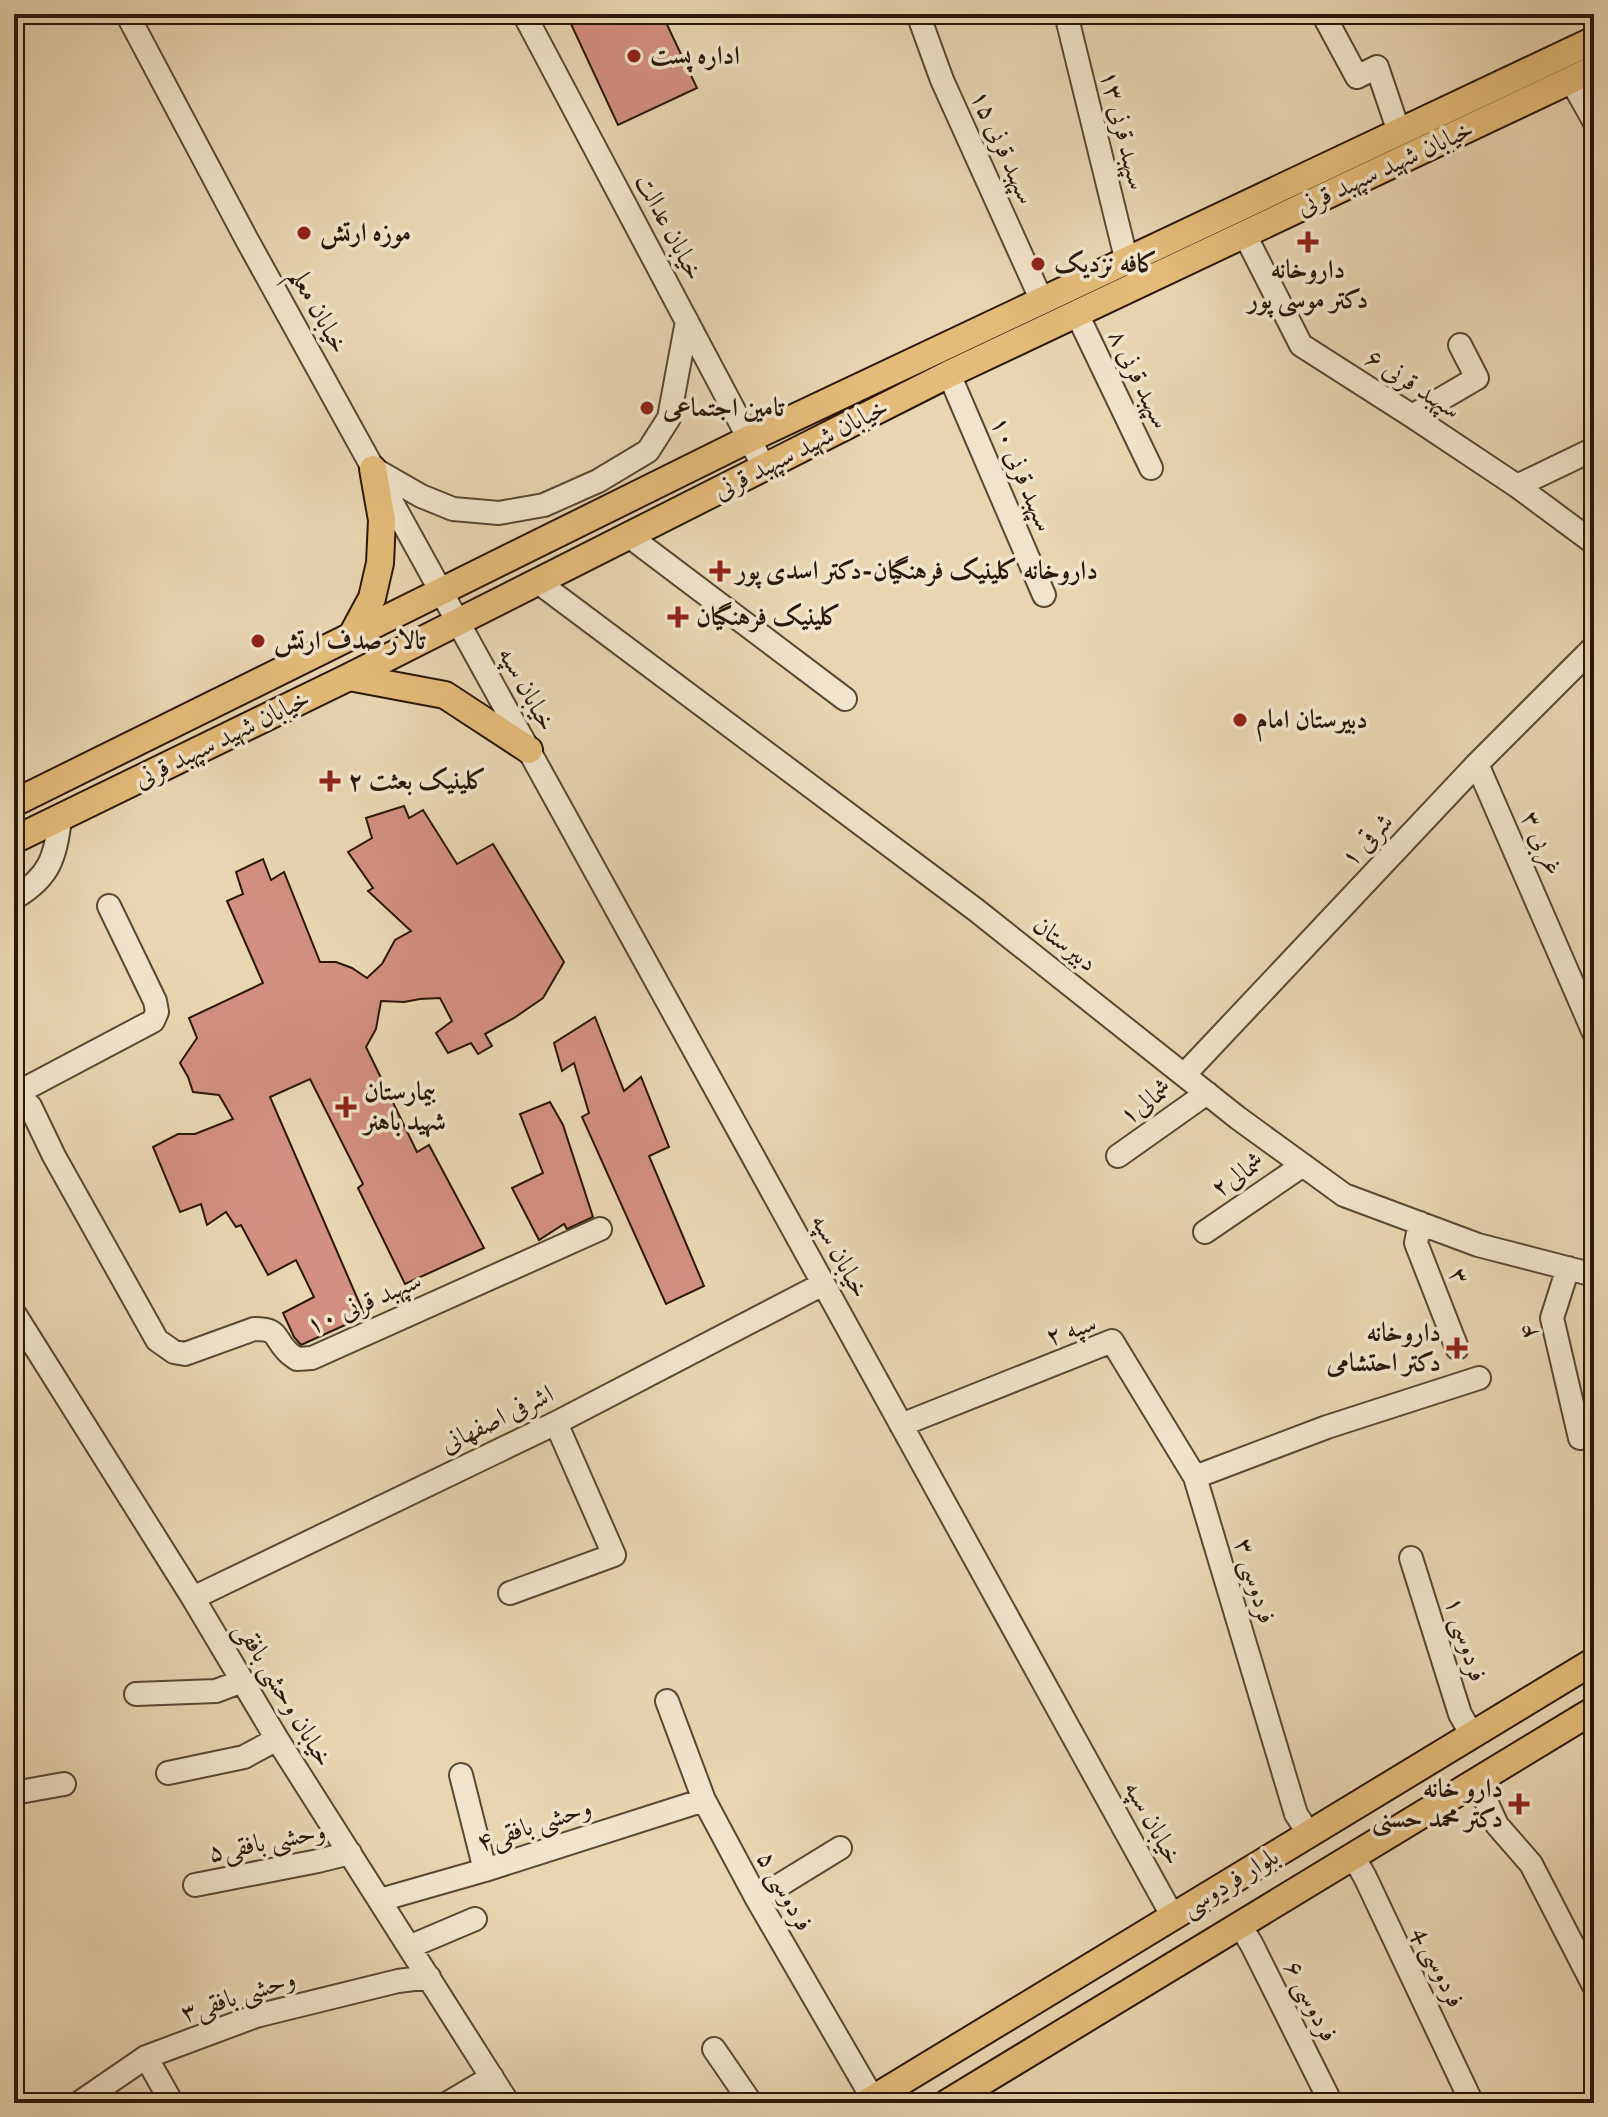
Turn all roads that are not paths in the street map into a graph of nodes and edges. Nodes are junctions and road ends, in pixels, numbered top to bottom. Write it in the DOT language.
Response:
graph roads {
  1 [pos="127,14"];
  2 [pos="524,14"];
  3 [pos="918,14"];
  4 [pos="1066,14"];
  5 [pos="1323,14"];
  6 [pos="1594,40"];
  7 [pos="1582,75"];
  8 [pos="1594,121"];
  9 [pos="1399,132"];
  10 [pos="1245,235"];
  11 [pos="1130,259"];
  12 [pos="1042,301"];
  13 [pos="1077,314"];
  14 [pos="687,321"];
  15 [pos="1460,345"];
  16 [pos="949,374"];
  17 [pos="1412,416"];
  18 [pos="749,439"];
  19 [pos="1594,449"];
  20 [pos="764,467"];
  21 [pos="1151,468"];
  22 [pos="373,469"];
  23 [pos="1517,486"];
  24 [pos="629,536"];
  25 [pos="1594,543"];
  26 [pos="538,582"];
  27 [pos="441,591"];
  28 [pos="1044,595"];
  29 [pos="458,622"];
  30 [pos="352,635"];
  31 [pos="1594,647"];
  32 [pos="349,677"];
  33 [pos="845,699"];
  34 [pos="529,750"];
  35 [pos="1477,764"];
  36 [pos="14,803"];
  37 [pos="60,818"];
  38 [pos="14,840"];
  39 [pos="14,898"];
  40 [pos="109,906"];
  41 [pos="1587,999"];
  42 [pos="1594,1033"];
  43 [pos="1184,1075"];
  44 [pos="15,1093"];
  45 [pos="1207,1093"];
  46 [pos="1118,1156"];
  47 [pos="1303,1165"];
  48 [pos="1420,1223"];
  49 [pos="600,1229"];
  50 [pos="1205,1232"];
  51 [pos="1568,1268"];
  52 [pos="1594,1275"];
  53 [pos="823,1284"];
  54 [pos="14,1313"];
  55 [pos="1457,1348"];
  56 [pos="1479,1378"];
  57 [pos="556,1423"];
  58 [pos="901,1425"];
  59 [pos="1580,1438"];
  60 [pos="1195,1477"];
  61 [pos="1411,1558"];
  62 [pos="510,1593"];
  63 [pos="193,1598"];
  64 [pos="1594,1661"];
  65 [pos="242,1681"];
  66 [pos="136,1694"];
  67 [pos="667,1701"];
  68 [pos="1594,1710"];
  69 [pos="1472,1735"];
  70 [pos="277,1739"];
  71 [pos="168,1773"];
  72 [pos="461,1775"];
  73 [pos="1480,1779"];
  74 [pos="64,1784"];
  75 [pos="14,1793"];
  76 [pos="704,1800"];
  77 [pos="1309,1834"];
  78 [pos="840,1848"];
  79 [pos="350,1853"];
  80 [pos="1353,1856"];
  81 [pos="485,1870"];
  82 [pos="195,1885"];
  83 [pos="757,1899"];
  84 [pos="380,1900"];
  85 [pos="1173,1917"];
  86 [pos="475,1919"];
  87 [pos="1240,1925"];
  88 [pos="409,1947"];
  89 [pos="1193,1953"];
  90 [pos="429,1977"];
  91 [pos="1594,1986"];
  92 [pos="714,2049"];
  93 [pos="146,2057"];
  94 [pos="492,2077"];
  95 [pos="870,2101"];
  96 [pos="79,2103"];
  97 [pos="172,2103"];
  98 [pos="448,2103"];
  99 [pos="508,2103"];
  100 [pos="751,2103"];
  101 [pos="947,2103"];
  102 [pos="1331,2103"];
  103 [pos="1472,2103"];
  1 -- 22 [label="street, خیابان معلم"];
  2 -- 14 [label="street, خیابان عدالت"];
  3 -- 12 [label="street, سپهبد قرنی ۱۵"];
  4 -- 11 [label="street, سپهبد قرنی ۱۳"];
  5 -- 9 [label="street"];
  6 -- 9 [label="main road, خیابان شهید سپهبد قرنی"];
  7 -- 8 [label="street"];
  7 -- 10 [label="main road, خیابان شهید سپهبد قرنی"];
  9 -- 11 [label="main road, خیابان شهید سپهبد قرنی"];
  10 -- 13 [label="main road, خیابان شهید سپهبد قرنی"];
  10 -- 17 [label="street, سپهبد قرنی ۶"];
  11 -- 12 [label="main road, خیابان شهید سپهبد قرنی"];
  12 -- 18 [label="main road, خیابان شهید سپهبد قرنی"];
  13 -- 16 [label="main road, خیابان شهید سپهبد قرنی"];
  13 -- 21 [label="street, سپهبد قرنی ۸"];
  14 -- 18 [label="street, خیابان عدالت"];
  14 -- 22 [label="street"];
  15 -- 17 [label="street"];
  16 -- 20 [label="main road, خیابان شهید سپهبد قرنی"];
  16 -- 28 [label="street, سپهبد قرنی ۱۰"];
  17 -- 23 [label="street, سپهبد قرنی ۶"];
  18 -- 20 [label="street, خیابان عدالت"];
  18 -- 27 [label="main road, خیابان شهید سپهبد قرنی"];
  19 -- 23 [label="street"];
  20 -- 24 [label="main road, خیابان شهید سپهبد قرنی"];
  22 -- 27 [label="street, خیابان معلم"];
  22 -- 30 [label="main road"];
  23 -- 25 [label="street, سپهبد قرنی ۶"];
  24 -- 26 [label="main road, خیابان شهید سپهبد قرنی"];
  24 -- 33 [label="street"];
  26 -- 29 [label="main road, خیابان شهید سپهبد قرنی"];
  26 -- 43 [label="street, دبیرستان"];
  27 -- 29 [label="street, خیابان سپه"];
  27 -- 30 [label="main road, خیابان شهید سپهبد قرنی"];
  29 -- 32 [label="main road, خیابان شهید سپهبد قرنی"];
  29 -- 34 [label="street, خیابان سپه"];
  30 -- 36 [label="main road, خیابان شهید سپهبد قرنی"];
  31 -- 35 [label="street, شرقی ۱"];
  32 -- 34 [label="main road"];
  32 -- 37 [label="main road, خیابان شهید سپهبد قرنی"];
  34 -- 53 [label="street, خیابان سپه"];
  35 -- 41 [label="street, ۳ غربی"];
  35 -- 43 [label="street, شرقی ۱"];
  37 -- 38 [label="main road, خیابان شهید سپهبد قرنی"];
  37 -- 39 [label="street"];
  40 -- 44 [label="street"];
  41 -- 42 [label="street, ۳ غربی"];
  43 -- 45 [label="street, دبیرستان"];
  44 -- 49 [label="street, سپهبد قرنی ۱۰"];
  45 -- 46 [label="street, شمالی۱"];
  45 -- 47 [label="street, دبیرستان"];
  47 -- 48 [label="street, دبیرستان"];
  47 -- 50 [label="street, شمالی۲"];
  48 -- 51 [label="street, دبیرستان"];
  48 -- 55 [label="street, ۳"];
  51 -- 52 [label="street, دبیرستان"];
  51 -- 59 [label="street, ۴"];
  53 -- 57 [label="street, اشرفی اصفهانی"];
  53 -- 58 [label="street, خیابان سپه"];
  54 -- 63 [label="street, خیابان وحشی بافقی"];
  56 -- 60 [label="street"];
  57 -- 62 [label="street"];
  57 -- 63 [label="street, اشرفی اصفهانی"];
  58 -- 60 [label="street, سپه ۲"];
  58 -- 85 [label="street, خیابان سپه"];
  60 -- 77 [label="street, فردوسی ۳"];
  61 -- 69 [label="street, فردوسی ۱"];
  63 -- 65 [label="street, خیابان وحشی بافقی"];
  64 -- 69 [label="main road, بلوار فردوسی"];
  65 -- 66 [label="street"];
  65 -- 70 [label="street, خیابان وحشی بافقی"];
  67 -- 76 [label="street, فردوسی ۵"];
  68 -- 73 [label="main road, بلوار فردوسی"];
  69 -- 77 [label="main road, بلوار فردوسی"];
  70 -- 71 [label="street"];
  70 -- 79 [label="street, خیابان وحشی بافقی"];
  72 -- 81 [label="street"];
  73 -- 80 [label="main road, بلوار فردوسی"];
  73 -- 91 [label="street"];
  74 -- 75 [label="street"];
  76 -- 81 [label="street, وحشی بافقی۴"];
  76 -- 83 [label="street, فردوسی ۵"];
  77 -- 85 [label="main road, بلوار فردوسی"];
  78 -- 83 [label="street"];
  79 -- 82 [label="street, وحشی بافقی۵"];
  79 -- 84 [label="street, خیابان وحشی بافقی"];
  80 -- 87 [label="main road, بلوار فردوسی"];
  80 -- 103 [label="street, فردوسی 4"];
  81 -- 84 [label="street, وحشی بافقی۴"];
  83 -- 95 [label="street, فردوسی ۵"];
  84 -- 88 [label="street, خیابان وحشی بافقی"];
  85 -- 89 [label="main road"];
  85 -- 95 [label="main road, بلوار فردوسی"];
  86 -- 88 [label="street"];
  87 -- 89 [label="main road, بلوار فردوسی"];
  87 -- 102 [label="street, فردوسی ۶"];
  88 -- 90 [label="street, خیابان وحشی بافقی"];
  89 -- 101 [label="main road, بلوار فردوسی"];
  90 -- 93 [label="street, وحشی بافقی۳"];
  90 -- 94 [label="street, خیابان وحشی بافقی"];
  92 -- 100 [label="street"];
  93 -- 96 [label="street, وحشی بافقی۳"];
  93 -- 97 [label="street"];
  94 -- 98 [label="street"];
  94 -- 99 [label="street, خیابان وحشی بافقی"];
}
